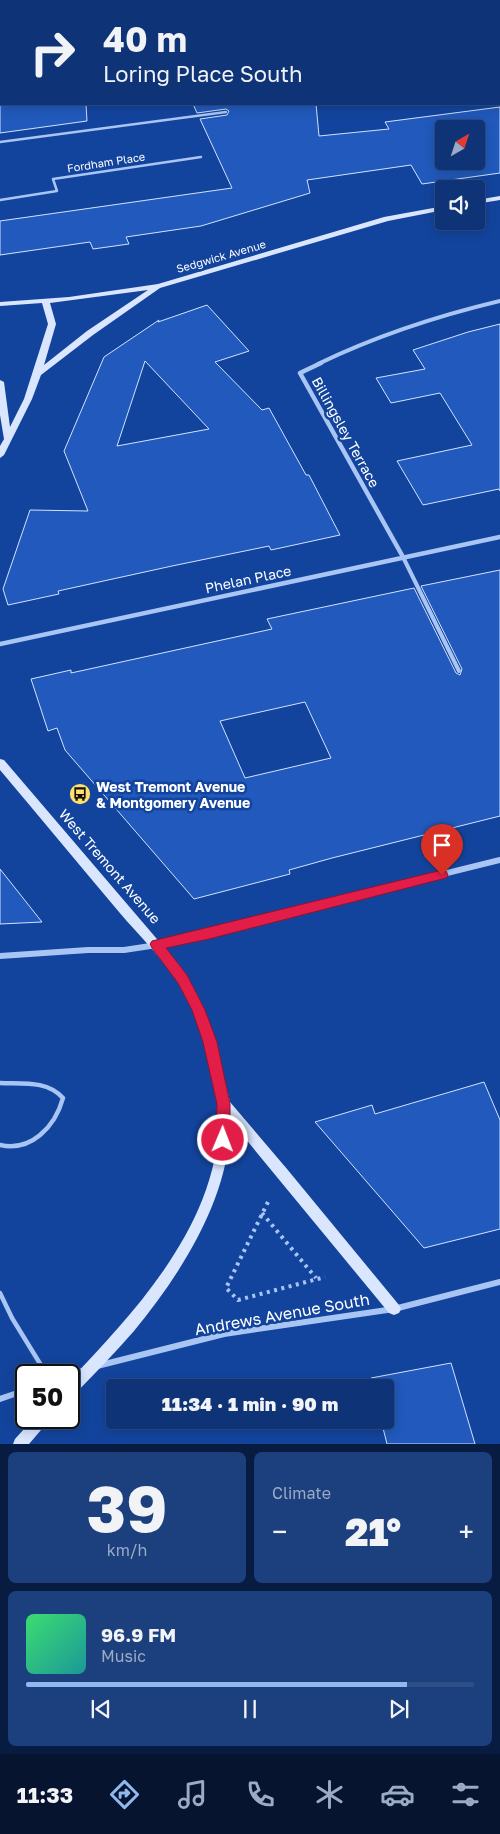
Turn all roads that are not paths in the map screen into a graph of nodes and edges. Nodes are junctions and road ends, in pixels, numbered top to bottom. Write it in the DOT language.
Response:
graph roads {
  1 [pos="226,112"];
  2 [pos="0,142"];
  3 [pos="201,156"];
  4 [pos="500,198"];
  5 [pos="0,200"];
  6 [pos="485,200"];
  7 [pos="435,210"];
  8 [pos="159,286"];
  9 [pos="500,301"];
  10 [pos="46,302"];
  11 [pos="0,304"];
  12 [pos="37,374"];
  13 [pos="0,382"];
  14 [pos="1,391"];
  15 [pos="7,437"];
  16 [pos="0,455"];
  17 [pos="500,537"];
  18 [pos="403,557"];
  19 [pos="0,644"];
  20 [pos="458,671"];
  21 [pos="0,763"];
  22 [pos="500,860"];
  23 [pos="157,944"];
  24 [pos="0,956"];
  25 [pos="0,1083"];
  26 [pos="224,1104"];
  27 [pos="0,1145"];
  28 [pos="500,1282"];
  29 [pos="0,1293"];
  30 [pos="394,1309"];
  31 [pos="41,1364"];
  32 [pos="90,1368"];
  33 [pos="80,1372"];
  34 [pos="80,1378"];
  35 [pos="15,1394"];
  36 [pos="0,1399"];
  37 [pos="33,1429"];
  38 [pos="20,1444"];
  1 -- 2 [label="lane"];
  3 -- 5 [label="lane, Fordham Place"];
  4 -- 6 [label="main road"];
  7 -- 8 [label="main road, Sedgwick Avenue"];
  8 -- 10 [label="main road, Sedgwick Avenue"];
  8 -- 12 [label="main road"];
  9 -- 18 [label="street, Billingsley Terrace"];
  10 -- 11 [label="main road, Sedgwick Avenue"];
  10 -- 12 [label="main road"];
  12 -- 15 [label="main road"];
  13 -- 14 [label="main road"];
  14 -- 15 [label="main road"];
  15 -- 16 [label="main road"];
  17 -- 18 [label="street, Phelan Place"];
  18 -- 19 [label="street, Phelan Place"];
  18 -- 20 [label="lane"];
  21 -- 23 [label="main road, West Tremont Avenue"];
  22 -- 23 [label="street"];
  23 -- 24 [label="street"];
  23 -- 26 [label="main road, West Tremont Avenue"];
  25 -- 27 [label="lane"];
  26 -- 30 [label="main road"];
  26 -- 32 [label="main road, West Tremont Avenue"];
  28 -- 30 [label="street, Andrews Avenue South"];
  29 -- 31 [label="lane"];
  30 -- 32 [label="street, Andrews Avenue South"];
  32 -- 33 [label="street, Andrews Avenue South"];
  32 -- 34 [label="main road, West Tremont Avenue"];
  35 -- 36 [label="street"];
  37 -- 38 [label="main road"];
}
